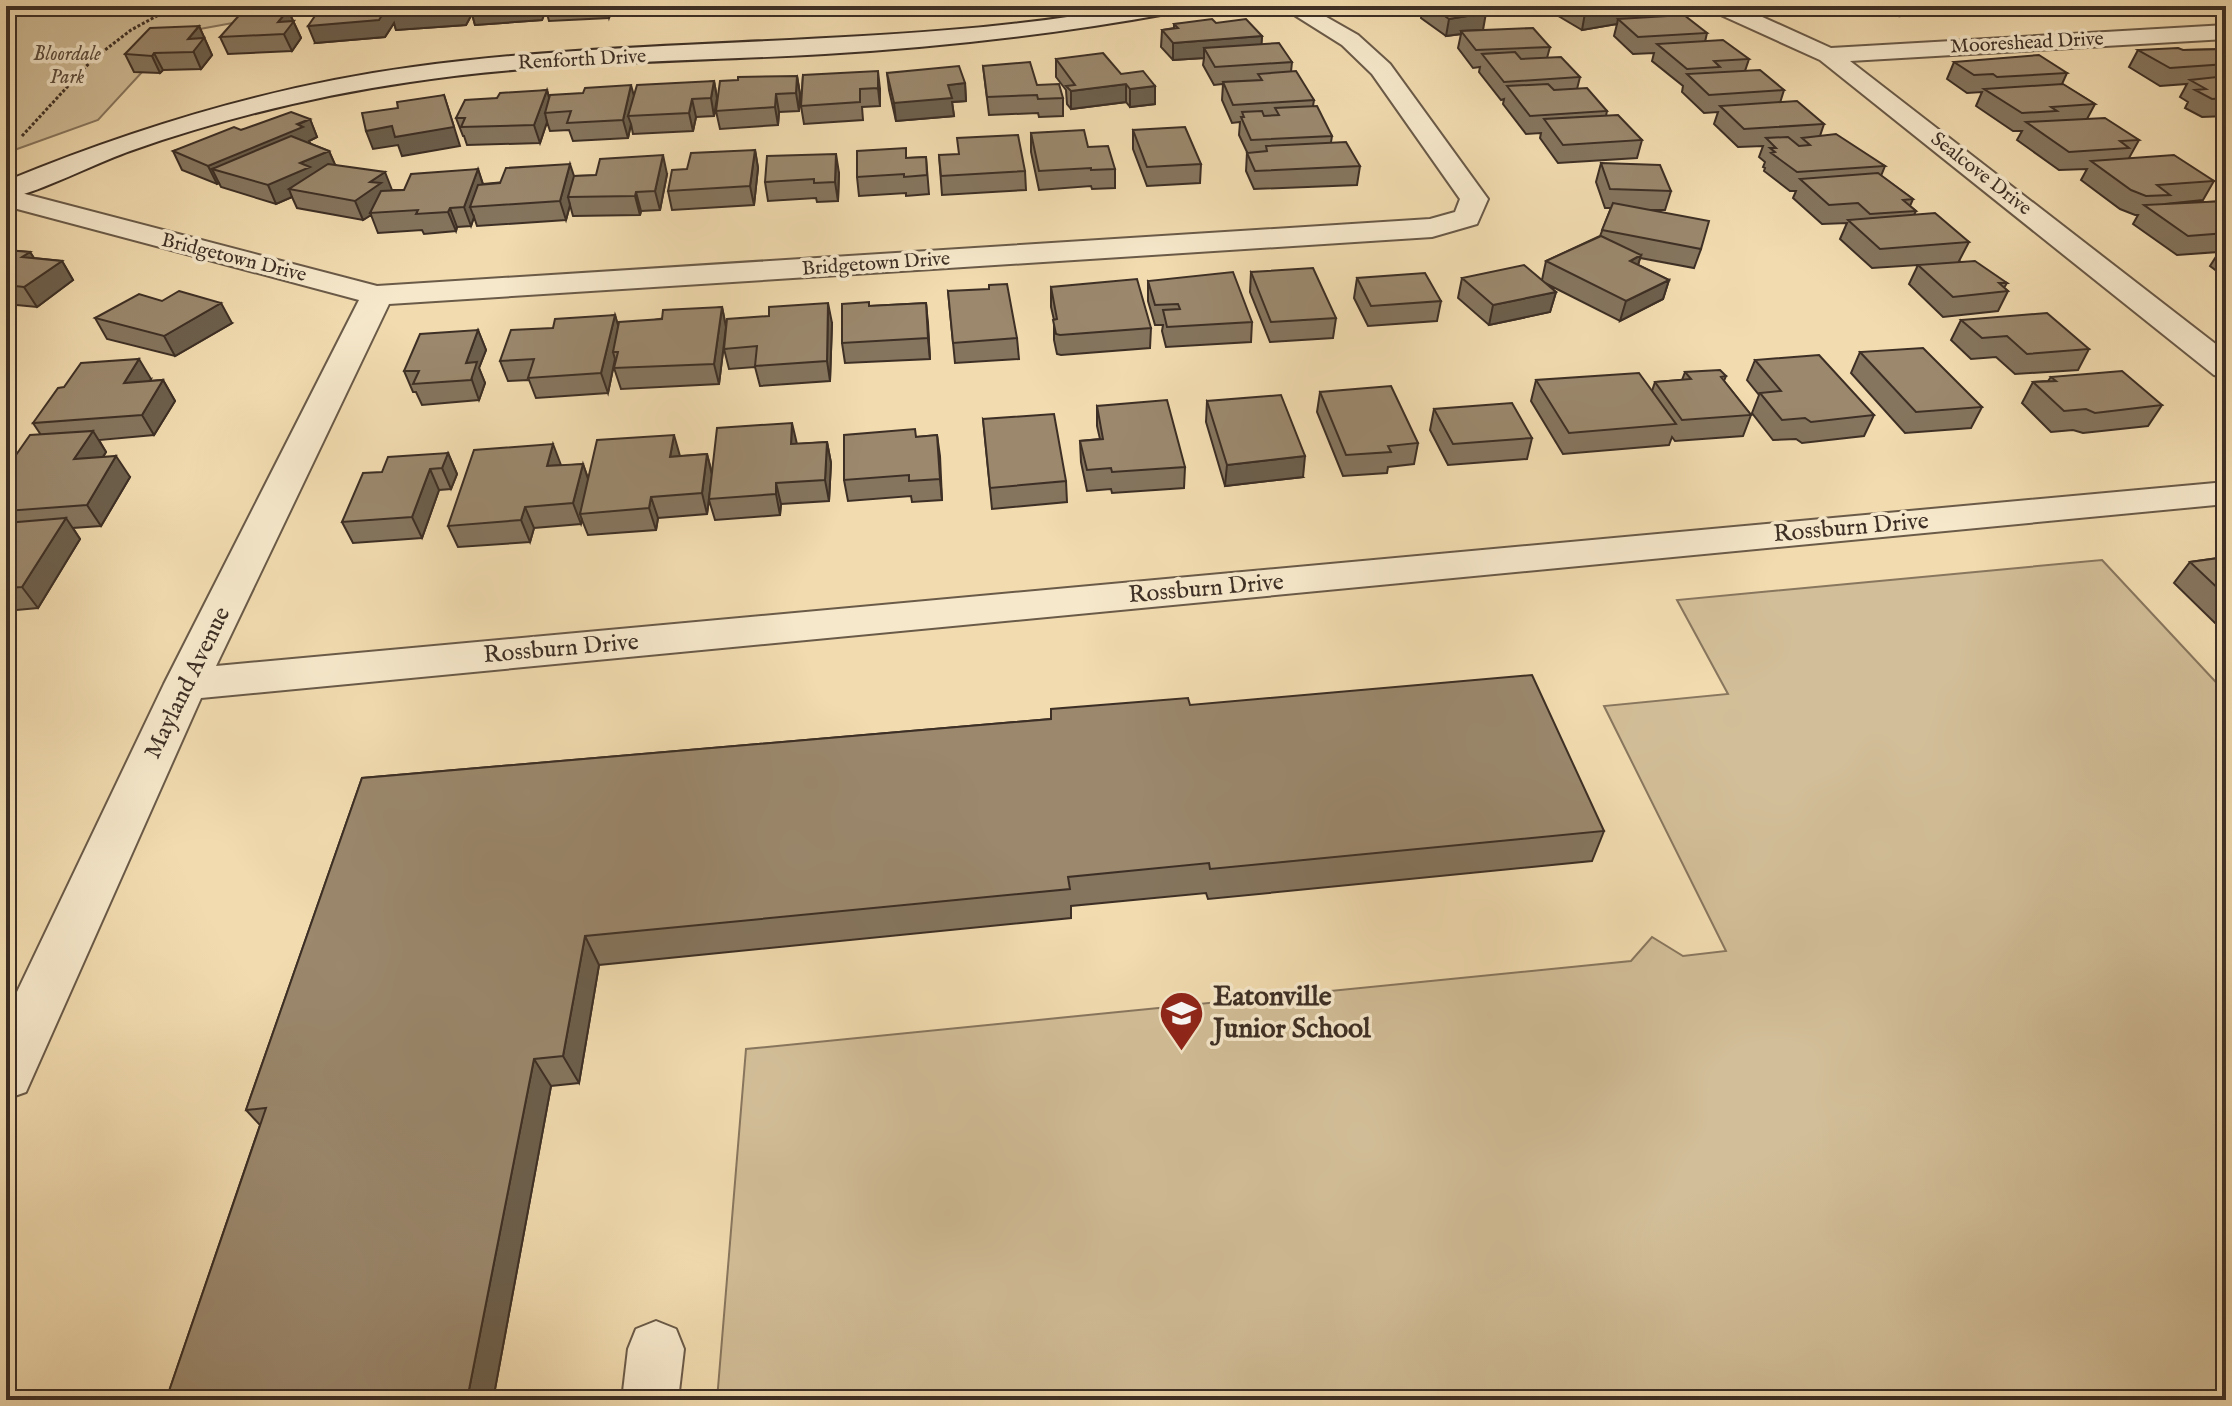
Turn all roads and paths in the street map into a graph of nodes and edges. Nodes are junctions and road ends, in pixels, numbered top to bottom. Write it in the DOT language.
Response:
graph roads {
  1 [pos="175,6"];
  2 [pos="1172,6"];
  3 [pos="1291,6"];
  4 [pos="1720,6"];
  5 [pos="2226,32"];
  6 [pos="1828,55"];
  7 [pos="15,144"];
  8 [pos="6,194"];
  9 [pos="377,295"];
  10 [pos="2226,368"];
  11 [pos="2226,493"];
  12 [pos="186,684"];
  13 [pos="6,1074"];
  1 -- 7 [label="path"];
  2 -- 8 [label="street, Renforth Drive"];
  3 -- 9 [label="street, Bridgetown Drive"];
  4 -- 6 [label="street, Sealcove Drive"];
  5 -- 6 [label="street, Mooreshead Drive"];
  6 -- 10 [label="street, Sealcove Drive"];
  8 -- 9 [label="street, Bridgetown Drive"];
  9 -- 12 [label="street, Mayland Avenue"];
  11 -- 12 [label="street, Rossburn Drive"];
  12 -- 13 [label="street, Mayland Avenue"];
}
